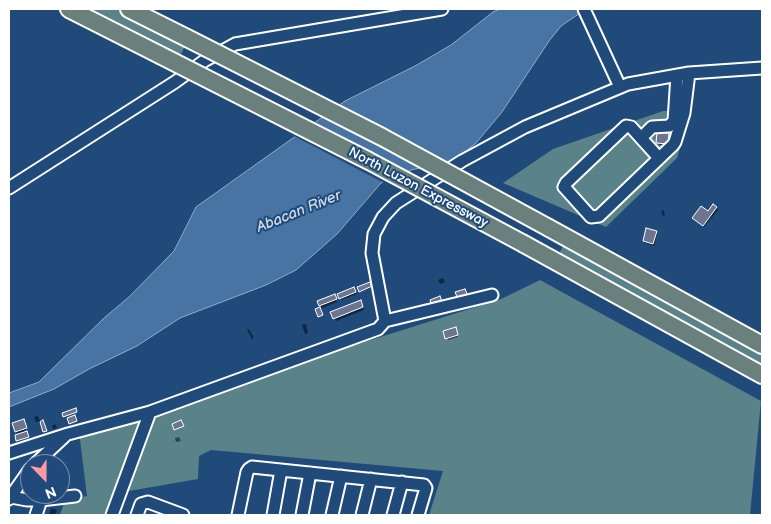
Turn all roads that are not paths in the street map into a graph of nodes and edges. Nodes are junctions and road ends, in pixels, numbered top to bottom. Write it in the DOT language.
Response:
graph roads {
  1 [pos="69,9"];
  2 [pos="129,9"];
  3 [pos="442,9"];
  4 [pos="584,9"];
  5 [pos="762,68"];
  6 [pos="689,73"];
  7 [pos="677,75"];
  8 [pos="617,82"];
  9 [pos="641,138"];
  10 [pos="659,158"];
  11 [pos="9,188"];
  12 [pos="492,295"];
  13 [pos="385,321"];
  14 [pos="762,345"];
  15 [pos="762,375"];
  16 [pos="150,412"];
  17 [pos="68,434"];
  18 [pos="9,453"];
  19 [pos="46,454"];
  20 [pos="281,470"];
  21 [pos="310,473"];
  22 [pos="341,476"];
  23 [pos="371,479"];
  24 [pos="402,482"];
  25 [pos="20,484"];
  26 [pos="75,496"];
  27 [pos="70,497"];
  28 [pos="10,498"];
  29 [pos="112,515"];
  30 [pos="137,515"];
  31 [pos="183,515"];
  32 [pos="238,515"];
  33 [pos="273,515"];
  34 [pos="302,515"];
  35 [pos="332,515"];
  36 [pos="362,515"];
  37 [pos="393,515"];
  38 [pos="418,515"];
  1 -- 15 [label="highway, North Luzon Expressway, bridge"];
  2 -- 14 [label="highway, North Luzon Expressway, bridge"];
  3 -- 11 [label="street"];
  4 -- 8 [label="street"];
  5 -- 6 [label="street"];
  6 -- 7 [label="street"];
  6 -- 10 [label="street"];
  7 -- 8 [label="street"];
  7 -- 9 [label="street"];
  8 -- 13 [label="street"];
  9 -- 10 [label="street"];
  9 -- 10 [label="street"];
  12 -- 13 [label="street"];
  13 -- 16 [label="street"];
  16 -- 17 [label="street"];
  16 -- 29 [label="street"];
  17 -- 18 [label="street"];
  17 -- 19 [label="street"];
  20 -- 21 [label="street"];
  20 -- 32 [label="street"];
  20 -- 33 [label="street"];
  21 -- 22 [label="street"];
  21 -- 34 [label="street"];
  22 -- 23 [label="street"];
  22 -- 35 [label="street"];
  23 -- 24 [label="street"];
  23 -- 36 [label="street"];
  24 -- 37 [label="street"];
  24 -- 38 [label="street"];
  25 -- 28 [label="street"];
  26 -- 27 [label="street"];
  30 -- 31 [label="street"];
}
